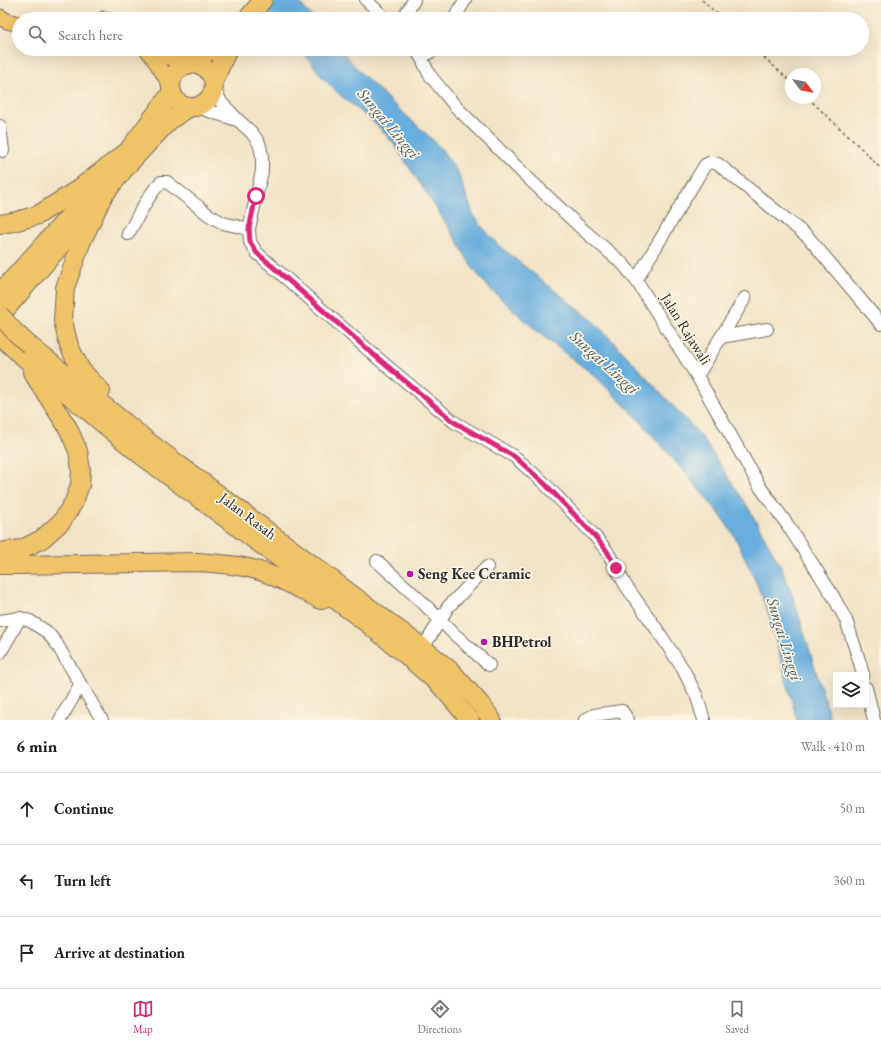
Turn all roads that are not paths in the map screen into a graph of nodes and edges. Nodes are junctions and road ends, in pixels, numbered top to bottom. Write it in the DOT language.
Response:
graph roads {
  1 [pos="366,0"];
  2 [pos="414,0"];
  3 [pos="466,0"];
  4 [pos="379,12"];
  5 [pos="407,12"];
  6 [pos="458,12"];
  7 [pos="0,17"];
  8 [pos="12,22"];
  9 [pos="152,56"];
  10 [pos="169,56"];
  11 [pos="202,56"];
  12 [pos="225,56"];
  13 [pos="420,56"];
  14 [pos="193,63"];
  15 [pos="214,85"];
  16 [pos="171,89"];
  17 [pos="193,107"];
  18 [pos="238,120"];
  19 [pos="0,126"];
  20 [pos="128,150"];
  21 [pos="3,151"];
  22 [pos="104,196"];
  23 [pos="0,224"];
  24 [pos="249,229"];
  25 [pos="128,234"];
  26 [pos="636,280"];
  27 [pos="0,293"];
  28 [pos="745,298"];
  29 [pos="0,316"];
  30 [pos="881,324"];
  31 [pos="767,329"];
  32 [pos="0,336"];
  33 [pos="721,337"];
  34 [pos="25,350"];
  35 [pos="696,376"];
  36 [pos="150,443"];
  37 [pos="0,552"];
  38 [pos="377,562"];
  39 [pos="0,564"];
  40 [pos="487,567"];
  41 [pos="20,618"];
  42 [pos="440,620"];
  43 [pos="0,621"];
  44 [pos="368,624"];
  45 [pos="423,648"];
  46 [pos="0,653"];
  47 [pos="489,665"];
  48 [pos="862,672"];
  49 [pos="80,685"];
  50 [pos="869,700"];
  51 [pos="881,718"];
  52 [pos="60,720"];
  53 [pos="102,720"];
  54 [pos="470,720"];
  55 [pos="492,720"];
  56 [pos="585,720"];
  57 [pos="628,720"];
  58 [pos="704,720"];
  59 [pos="874,720"];
  60 [pos="878,720"];
  1 -- 4 [label="street"];
  2 -- 5 [label="street"];
  3 -- 6 [label="street"];
  7 -- 8 [label="main road"];
  9 -- 16 [label="main road"];
  10 -- 14 [label="main road"];
  11 -- 14 [label="highway"];
  12 -- 15 [label="highway"];
  13 -- 26 [label="street, Jalan Rajawali"];
  14 -- 15 [label="highway"];
  14 -- 16 [label="highway"];
  15 -- 17 [label="highway"];
  15 -- 18 [label="street"];
  16 -- 17 [label="highway"];
  16 -- 20 [label="highway"];
  17 -- 18 [label="street"];
  17 -- 22 [label="highway"];
  18 -- 24 [label="street"];
  19 -- 21 [label="street"];
  20 -- 23 [label="highway"];
  20 -- 27 [label="highway"];
  22 -- 29 [label="highway"];
  22 -- 36 [label="highway"];
  24 -- 25 [label="street"];
  24 -- 58 [label="street"];
  26 -- 30 [label="street"];
  26 -- 35 [label="street, Jalan Rajawali"];
  28 -- 33 [label="street"];
  29 -- 34 [label="highway, Jalan Rasah, bridge"];
  31 -- 33 [label="street"];
  32 -- 34 [label="highway, Jalan Rasah"];
  33 -- 35 [label="street"];
  34 -- 36 [label="highway, Jalan Rasah"];
  34 -- 37 [label="highway"];
  34 -- 44 [label="highway, Jalan Rasah"];
  35 -- 48 [label="street, Jalan Rajawali"];
  36 -- 45 [label="highway, Jalan Rasah"];
  38 -- 42 [label="street"];
  39 -- 44 [label="highway"];
  40 -- 42 [label="street"];
  41 -- 43 [label="street"];
  41 -- 46 [label="street"];
  41 -- 49 [label="street"];
  42 -- 45 [label="street"];
  42 -- 47 [label="street"];
  44 -- 54 [label="highway, Jalan Rasah"];
  45 -- 55 [label="highway, Jalan Rasah"];
  49 -- 52 [label="street"];
  49 -- 53 [label="street"];
  50 -- 59 [label="street"];
  51 -- 60 [label="street"];
  56 -- 57 [label="street"];
}
